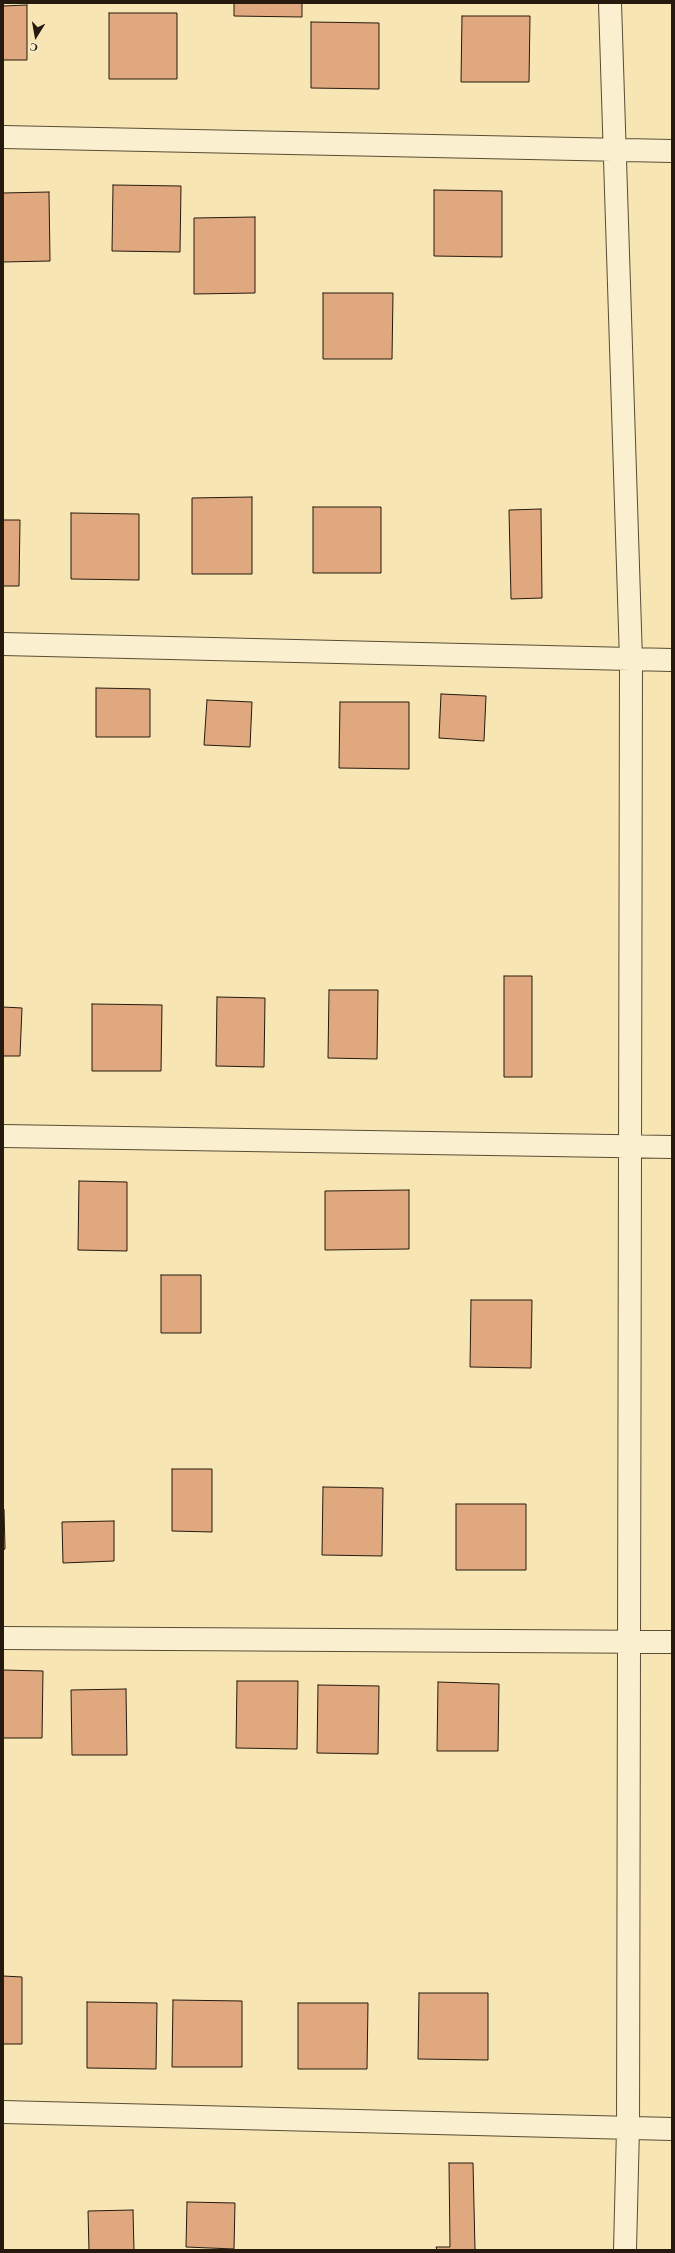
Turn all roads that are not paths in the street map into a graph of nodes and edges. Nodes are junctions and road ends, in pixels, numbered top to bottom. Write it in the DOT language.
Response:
graph roads {
  1 [pos="610,3"];
  2 [pos="3,136"];
  3 [pos="613,150"];
  4 [pos="672,151"];
  5 [pos="3,644"];
  6 [pos="631,660"];
  7 [pos="672,660"];
  8 [pos="3,1136"];
  9 [pos="630,1147"];
  10 [pos="672,1147"];
  11 [pos="3,1638"];
  12 [pos="629,1642"];
  13 [pos="672,1642"];
  14 [pos="3,2112"];
  15 [pos="628,2128"];
  16 [pos="672,2128"];
  17 [pos="625,2250"];
  1 -- 3 [label="street"];
  2 -- 3 [label="street"];
  3 -- 4 [label="street"];
  3 -- 6 [label="street"];
  5 -- 6 [label="street"];
  6 -- 7 [label="street"];
  6 -- 9 [label="street"];
  8 -- 9 [label="street"];
  9 -- 10 [label="street"];
  9 -- 12 [label="street"];
  11 -- 12 [label="street"];
  12 -- 13 [label="street"];
  12 -- 15 [label="street"];
  14 -- 15 [label="street"];
  15 -- 16 [label="street"];
  15 -- 17 [label="street"];
}
